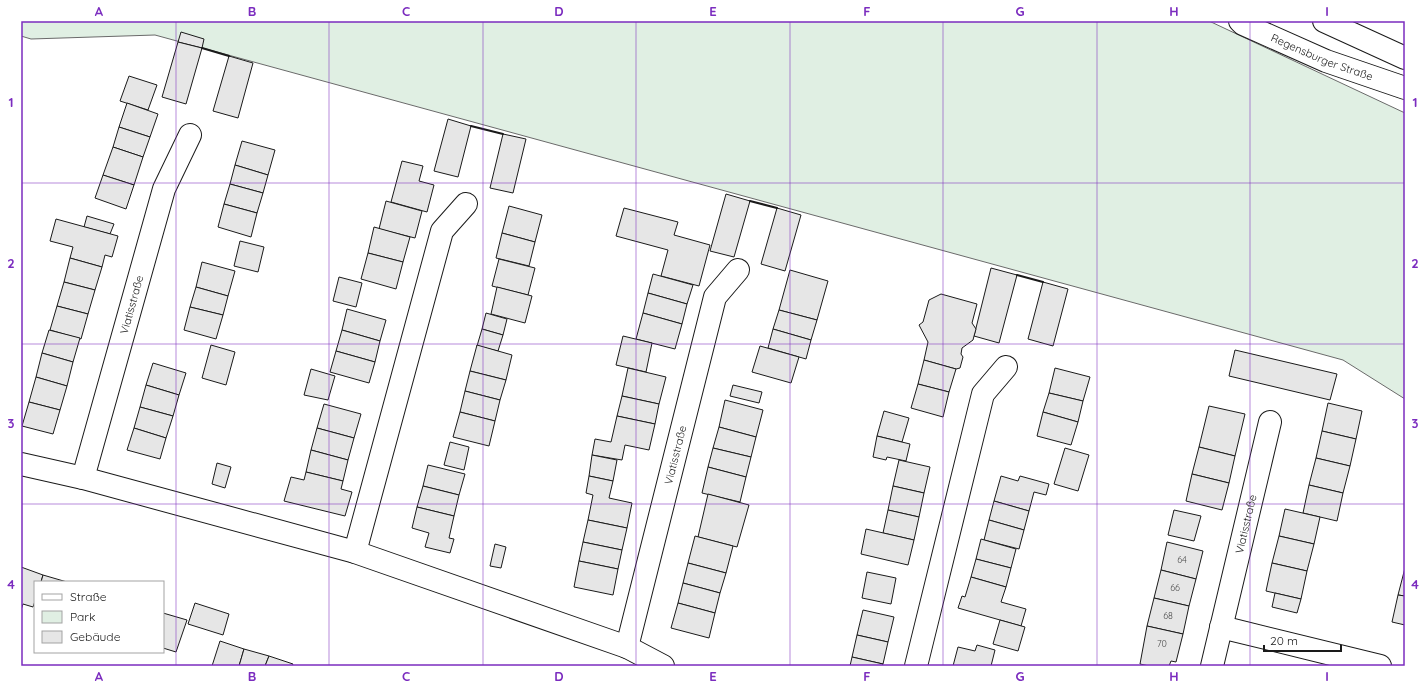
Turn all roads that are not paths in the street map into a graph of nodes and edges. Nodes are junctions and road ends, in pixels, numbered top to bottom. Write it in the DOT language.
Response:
graph roads {
  1 [pos="1240,21"];
  2 [pos="1324,21"];
  3 [pos="1405,58"];
  4 [pos="1405,88"];
  5 [pos="190,135"];
  6 [pos="466,204"];
  7 [pos="738,270"];
  8 [pos="1006,367"];
  9 [pos="1270,422"];
  10 [pos="21,464"];
  11 [pos="83,478"];
  12 [pos="355,552"];
  13 [pos="1221,627"];
  14 [pos="627,647"];
  15 [pos="663,666"];
  16 [pos="916,666"];
  17 [pos="1212,666"];
  18 [pos="1380,666"];
  1 -- 4 [label="street, Regensburger Straße"];
  2 -- 3 [label="street"];
  5 -- 11 [label="street, Viatisstraße"];
  6 -- 12 [label="street"];
  7 -- 14 [label="street, Viatisstraße"];
  8 -- 16 [label="street"];
  9 -- 13 [label="street, Viatisstraße"];
  10 -- 11 [label="street"];
  11 -- 12 [label="street"];
  12 -- 14 [label="street"];
  13 -- 17 [label="street, Viatisstraße"];
  13 -- 18 [label="street"];
  14 -- 15 [label="street"];
}
